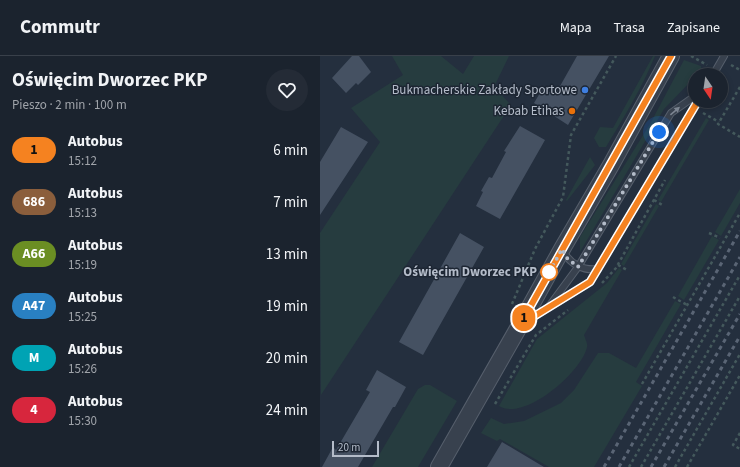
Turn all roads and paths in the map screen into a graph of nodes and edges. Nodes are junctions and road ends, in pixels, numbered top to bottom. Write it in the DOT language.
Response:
graph roads {
  1 [pos="616,56"];
  2 [pos="671,56"];
  3 [pos="724,56"];
  4 [pos="731,65"];
  5 [pos="717,68"];
  6 [pos="740,70"];
  7 [pos="740,87"];
  8 [pos="688,101"];
  9 [pos="694,108"];
  10 [pos="703,113"];
  11 [pos="719,122"];
  12 [pos="740,137"];
  13 [pos="654,200"];
  14 [pos="664,206"];
  15 [pos="740,213"];
  16 [pos="709,233"];
  17 [pos="720,238"];
  18 [pos="562,249"];
  19 [pos="618,265"];
  20 [pos="578,267"];
  21 [pos="598,269"];
  22 [pos="627,270"];
  23 [pos="740,275"];
  24 [pos="673,296"];
  25 [pos="740,296"];
  26 [pos="512,305"];
  27 [pos="687,305"];
  28 [pos="548,308"];
  29 [pos="571,308"];
  30 [pos="520,325"];
  31 [pos="740,354"];
  32 [pos="740,375"];
  33 [pos="642,384"];
  34 [pos="494,406"];
  35 [pos="740,434"];
  36 [pos="740,449"];
  37 [pos="439,467"];
  38 [pos="629,467"];
  39 [pos="641,467"];
  40 [pos="675,467"];
  41 [pos="687,467"];
  1 -- 26 [label="path"];
  2 -- 18 [label="street"];
  3 -- 5 [label="lane"];
  4 -- 6 [label="path"];
  7 -- 11 [label="path"];
  20 -- 8 [label="lane, one-way"];
  9 -- 21 [label="lane"];
  10 -- 11 [label="path"];
  11 -- 12 [label="path"];
  13 -- 14 [label="path"];
  15 -- 27 [label="path"];
  16 -- 17 [label="path"];
  18 -- 20 [label="lane"];
  18 -- 30 [label="street"];
  19 -- 22 [label="path"];
  20 -- 21 [label="lane"];
  20 -- 28 [label="lane"];
  21 -- 28 [label="lane"];
  23 -- 38 [label="path"];
  24 -- 27 [label="path"];
  25 -- 39 [label="path"];
  27 -- 33 [label="path"];
  28 -- 30 [label="lane"];
  29 -- 34 [label="path"];
  30 -- 37 [label="street"];
  31 -- 40 [label="path"];
  32 -- 41 [label="path"];
  35 -- 36 [label="path"];
}
